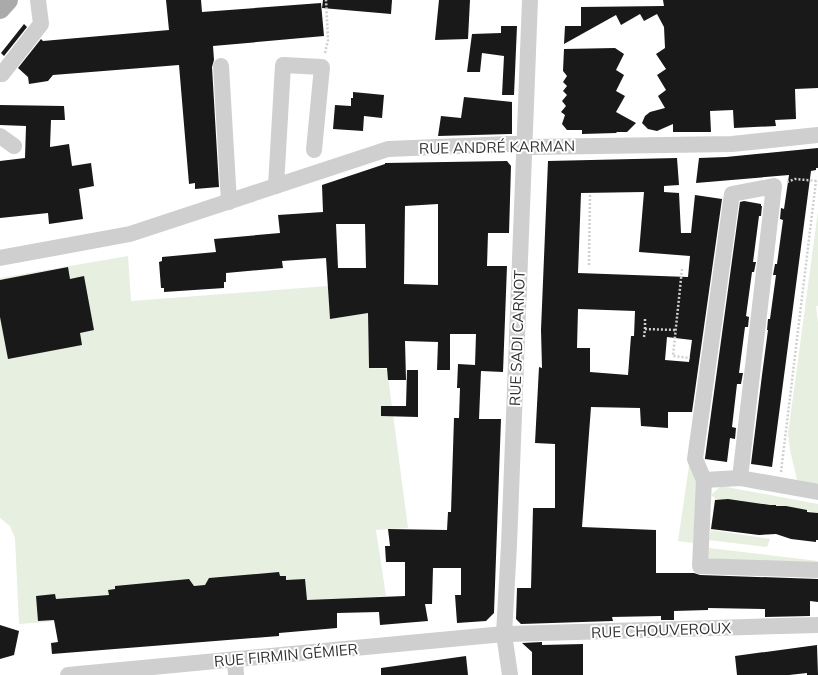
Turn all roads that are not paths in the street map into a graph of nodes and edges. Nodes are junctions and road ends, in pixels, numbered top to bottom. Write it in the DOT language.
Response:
graph roads {
  1 [pos="8,0"];
  2 [pos="38,0"];
  3 [pos="530,0"];
  4 [pos="0,9"];
  5 [pos="221,66"];
  6 [pos="0,74"];
  7 [pos="818,135"];
  8 [pos="0,136"];
  9 [pos="14,146"];
  10 [pos="523,146"];
  11 [pos="314,150"];
  12 [pos="276,186"];
  13 [pos="229,202"];
  14 [pos="0,258"];
  15 [pos="740,478"];
  16 [pos="704,480"];
  17 [pos="818,492"];
  18 [pos="818,570"];
  19 [pos="818,625"];
  20 [pos="504,634"];
  21 [pos="236,667"];
  22 [pos="202,669"];
  23 [pos="68,675"];
  24 [pos="510,675"];
  1 -- 4 [label="main road"];
  2 -- 6 [label="street"];
  3 -- 10 [label="street, RUE SADI CARNOT"];
  5 -- 13 [label="street"];
  7 -- 10 [label="street, RUE ANDRÉ KARMAN"];
  8 -- 9 [label="street"];
  10 -- 12 [label="street, RUE ANDRÉ KARMAN"];
  10 -- 20 [label="street, RUE SADI CARNOT"];
  11 -- 12 [label="street"];
  12 -- 13 [label="street, RUE ANDRÉ KARMAN"];
  13 -- 14 [label="street, RUE ANDRÉ KARMAN"];
  15 -- 16 [label="street"];
  15 -- 16 [label="street"];
  15 -- 17 [label="street"];
  16 -- 18 [label="street"];
  19 -- 20 [label="street, RUE CHOUVEROUX"];
  20 -- 21 [label="street, RUE FIRMIN GÉMIER"];
  20 -- 24 [label="street, RUE SADI CARNOT"];
  21 -- 22 [label="street, RUE FIRMIN GÉMIER"];
  22 -- 23 [label="street, RUE FIRMIN GÉMIER"];
}
